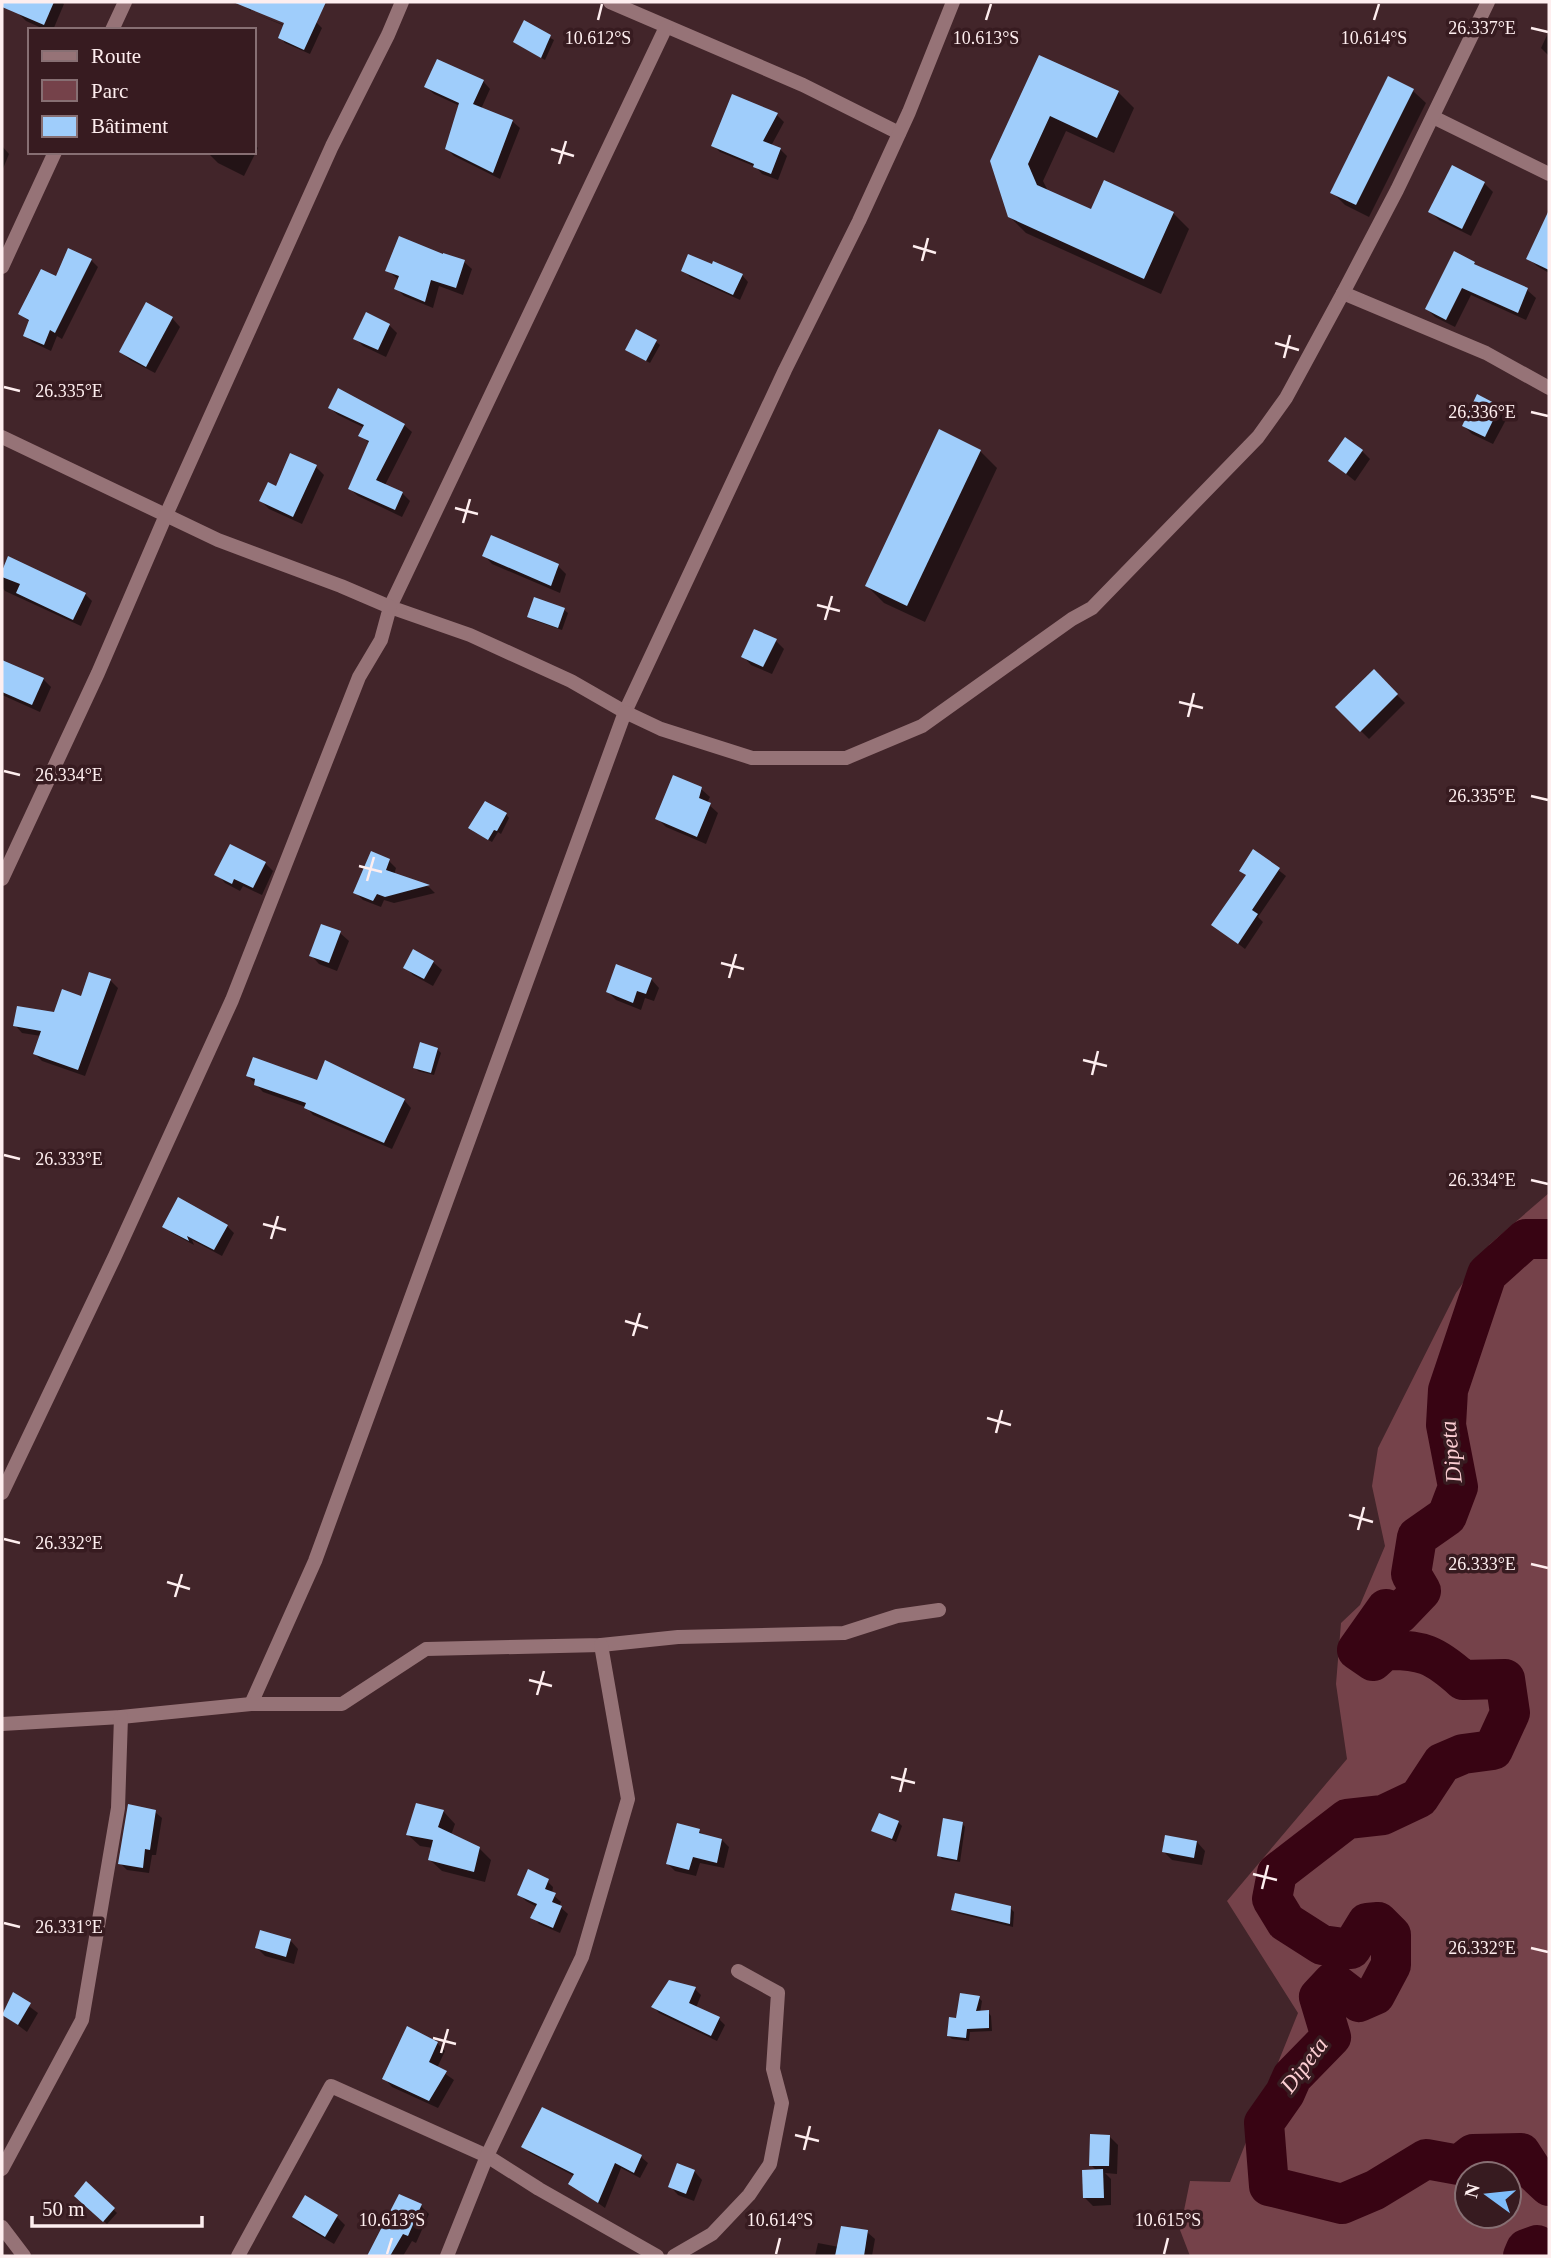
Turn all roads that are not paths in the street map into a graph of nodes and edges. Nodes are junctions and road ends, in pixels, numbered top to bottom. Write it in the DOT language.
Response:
graph roads {
  1 [pos="125,2"];
  2 [pos="402,2"];
  3 [pos="610,2"];
  4 [pos="953,2"];
  5 [pos="1488,2"];
  6 [pos="666,27"];
  7 [pos="113,28"];
  8 [pos="1433,117"];
  9 [pos="899,134"];
  10 [pos="54,154"];
  11 [pos="1549,174"];
  12 [pos="2,267"];
  13 [pos="1343,293"];
  14 [pos="1549,388"];
  15 [pos="2,437"];
  16 [pos="166,515"];
  17 [pos="390,607"];
  18 [pos="625,712"];
  19 [pos="2,880"];
  20 [pos="2,1493"];
  21 [pos="939,1610"];
  22 [pos="601,1645"];
  23 [pos="251,1704"];
  24 [pos="121,1717"];
  25 [pos="2,1724"];
  26 [pos="738,1971"];
  27 [pos="487,2156"];
  28 [pos="2,2169"];
  29 [pos="2,2227"];
  30 [pos="24,2256"];
  31 [pos="238,2256"];
  32 [pos="447,2256"];
  33 [pos="657,2256"];
  34 [pos="674,2256"];
  1 -- 7 [label="street"];
  2 -- 16 [label="street"];
  3 -- 6 [label="street"];
  4 -- 9 [label="street"];
  5 -- 8 [label="street"];
  6 -- 9 [label="street"];
  6 -- 17 [label="street"];
  8 -- 11 [label="street"];
  8 -- 13 [label="street"];
  9 -- 18 [label="street"];
  10 -- 12 [label="street"];
  13 -- 14 [label="street"];
  13 -- 18 [label="street"];
  15 -- 16 [label="street"];
  16 -- 17 [label="street"];
  16 -- 19 [label="street"];
  17 -- 18 [label="street"];
  17 -- 20 [label="street"];
  18 -- 23 [label="street"];
  21 -- 22 [label="street"];
  22 -- 23 [label="street"];
  22 -- 27 [label="street"];
  23 -- 24 [label="street"];
  24 -- 25 [label="street"];
  24 -- 28 [label="street"];
  26 -- 34 [label="street"];
  27 -- 31 [label="street"];
  27 -- 32 [label="street"];
  27 -- 33 [label="street"];
  29 -- 30 [label="street"];
}
